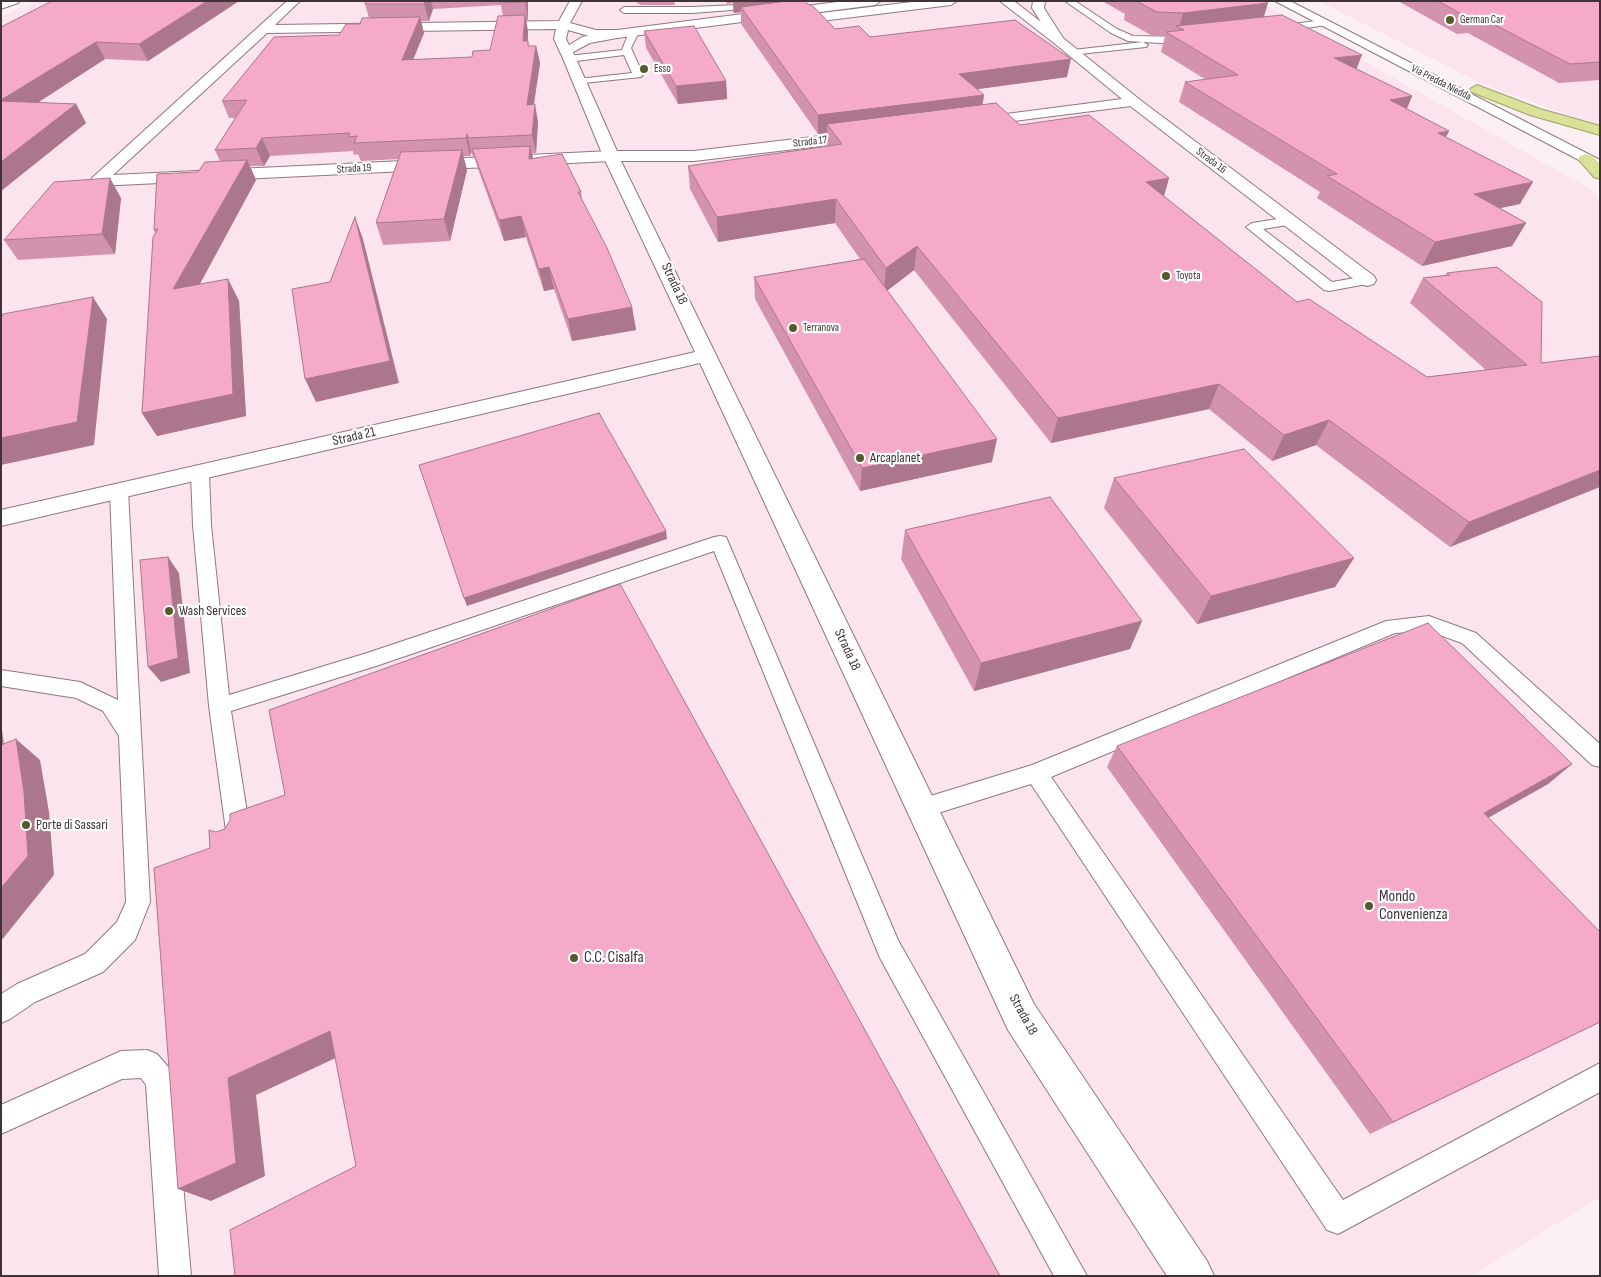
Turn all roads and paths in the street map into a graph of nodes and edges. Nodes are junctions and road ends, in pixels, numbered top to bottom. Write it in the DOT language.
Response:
graph roads {
  1 [pos="14,1"];
  2 [pos="294,1"];
  3 [pos="576,1"];
  4 [pos="742,1"];
  5 [pos="875,1"];
  6 [pos="951,1"];
  7 [pos="1006,1"];
  8 [pos="1039,1"];
  9 [pos="1069,1"];
  10 [pos="1281,1"];
  11 [pos="1301,1"];
  12 [pos="1,6"];
  13 [pos="813,18"];
  14 [pos="1324,23"];
  15 [pos="563,24"];
  16 [pos="636,24"];
  17 [pos="263,29"];
  18 [pos="1265,31"];
  19 [pos="617,34"];
  20 [pos="1196,39"];
  21 [pos="1058,40"];
  22 [pos="1177,42"];
  23 [pos="628,52"];
  24 [pos="1073,52"];
  25 [pos="567,55"];
  26 [pos="578,82"];
  27 [pos="1477,89"];
  28 [pos="1134,102"];
  29 [pos="961,124"];
  30 [pos="1600,131"];
  31 [pos="874,134"];
  32 [pos="611,156"];
  33 [pos="694,156"];
  34 [pos="1595,158"];
  35 [pos="1600,174"];
  36 [pos="641,182"];
  37 [pos="1290,221"];
  38 [pos="1368,280"];
  39 [pos="707,354"];
  40 [pos="200,473"];
  41 [pos="119,491"];
  42 [pos="1,518"];
  43 [pos="1,678"];
  44 [pos="220,706"];
  45 [pos="131,735"];
  46 [pos="1600,758"];
  47 [pos="1036,773"];
  48 [pos="922,808"];
  49 [pos="240,844"];
  50 [pos="1,1010"];
  51 [pos="1600,1077"];
  52 [pos="1,1120"];
  53 [pos="175,1276"];
  54 [pos="1071,1276"];
  55 [pos="1192,1276"];
  1 -- 12 [label="street"];
  2 -- 17 [label="street"];
  3 -- 15 [label="street"];
  4 -- 16 [label="lane"];
  5 -- 16 [label="street"];
  6 -- 13 [label="street"];
  7 -- 21 [label="street, Strada 16"];
  8 -- 21 [label="street, Strada 16"];
  9 -- 22 [label="lane"];
  10 -- 14 [label="street, Via Predda Niedda"];
  11 -- 27 [label="street, Via Predda Niedda"];
  14 -- 18 [label="lane"];
  14 -- 34 [label="street, Via Predda Niedda"];
  15 -- 17 [label="street"];
  15 -- 19 [label="street"];
  15 -- 25 [label="street, Strada 18"];
  16 -- 19 [label="street"];
  16 -- 23 [label="lane"];
  17 -- 32 [label="street, Strada 19"];
  19 -- 25 [label="street"];
  20 -- 22 [label="lane"];
  21 -- 24 [label="street, Strada 16"];
  22 -- 24 [label="lane"];
  23 -- 25 [label="lane"];
  23 -- 26 [label="lane"];
  24 -- 28 [label="street, Strada 16"];
  25 -- 26 [label="street, Strada 18"];
  26 -- 32 [label="street, Strada 18"];
  27 -- 30 [label="highway"];
  27 -- 34 [label="street, Via Predda Niedda"];
  28 -- 29 [label="street"];
  28 -- 37 [label="street, Strada 16"];
  31 -- 33 [label="street, Strada 17"];
  32 -- 33 [label="street, Strada 17"];
  32 -- 36 [label="street, Strada 18"];
  33 -- 36 [label="street, Strada 17"];
  34 -- 35 [label="highway"];
  36 -- 39 [label="street, Strada 18"];
  37 -- 38 [label="street, Strada 16"];
  37 -- 38 [label="lane"];
  39 -- 40 [label="street, Strada 21"];
  39 -- 48 [label="street, Strada 18"];
  40 -- 41 [label="street, Strada 21"];
  40 -- 44 [label="lane"];
  41 -- 42 [label="street, Strada 21"];
  41 -- 45 [label="lane"];
  43 -- 45 [label="lane"];
  44 -- 49 [label="lane"];
  44 -- 54 [label="lane"];
  45 -- 50 [label="lane"];
  46 -- 47 [label="lane"];
  47 -- 48 [label="lane"];
  47 -- 51 [label="lane"];
  48 -- 55 [label="street, Strada 18"];
  52 -- 53 [label="lane"];
}
